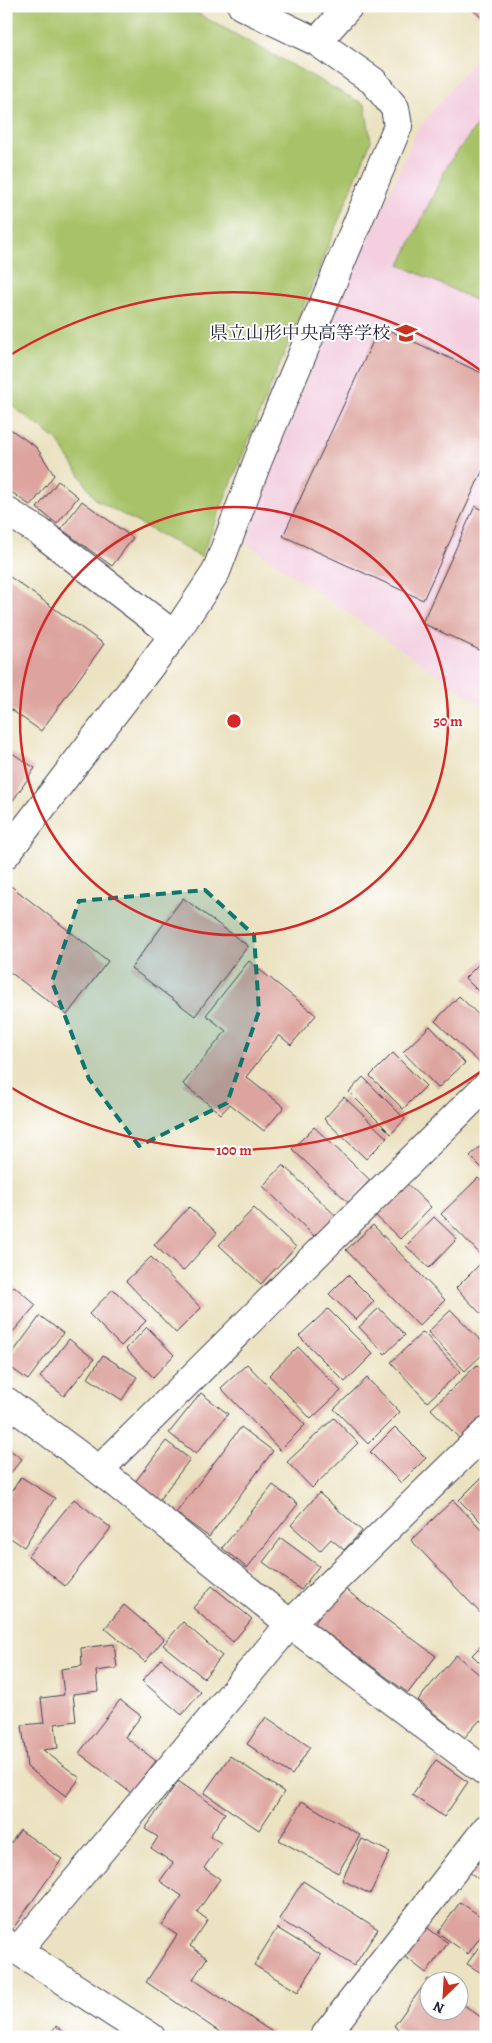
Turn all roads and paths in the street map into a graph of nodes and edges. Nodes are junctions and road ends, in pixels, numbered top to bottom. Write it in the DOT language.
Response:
graph roads {
  1 [pos="242,6"];
  2 [pos="349,6"];
  3 [pos="317,42"];
  4 [pos="6,511"];
  5 [pos="174,634"];
  6 [pos="9,845"];
  7 [pos="486,1086"];
  8 [pos="6,1401"];
  9 [pos="486,1432"];
  10 [pos="98,1470"];
  11 [pos="290,1624"];
  12 [pos="486,1772"];
  13 [pos="486,1829"];
  14 [pos="12,1947"];
  15 [pos="151,2037"];
  16 [pos="324,2037"];
  1 -- 3 [label="street"];
  2 -- 3 [label="street"];
  3 -- 5 [label="street"];
  4 -- 5 [label="street"];
  5 -- 6 [label="street"];
  7 -- 10 [label="street"];
  8 -- 10 [label="street"];
  9 -- 11 [label="street"];
  10 -- 11 [label="street"];
  11 -- 12 [label="street"];
  11 -- 14 [label="street"];
  13 -- 16 [label="street"];
  14 -- 15 [label="street"];
}
